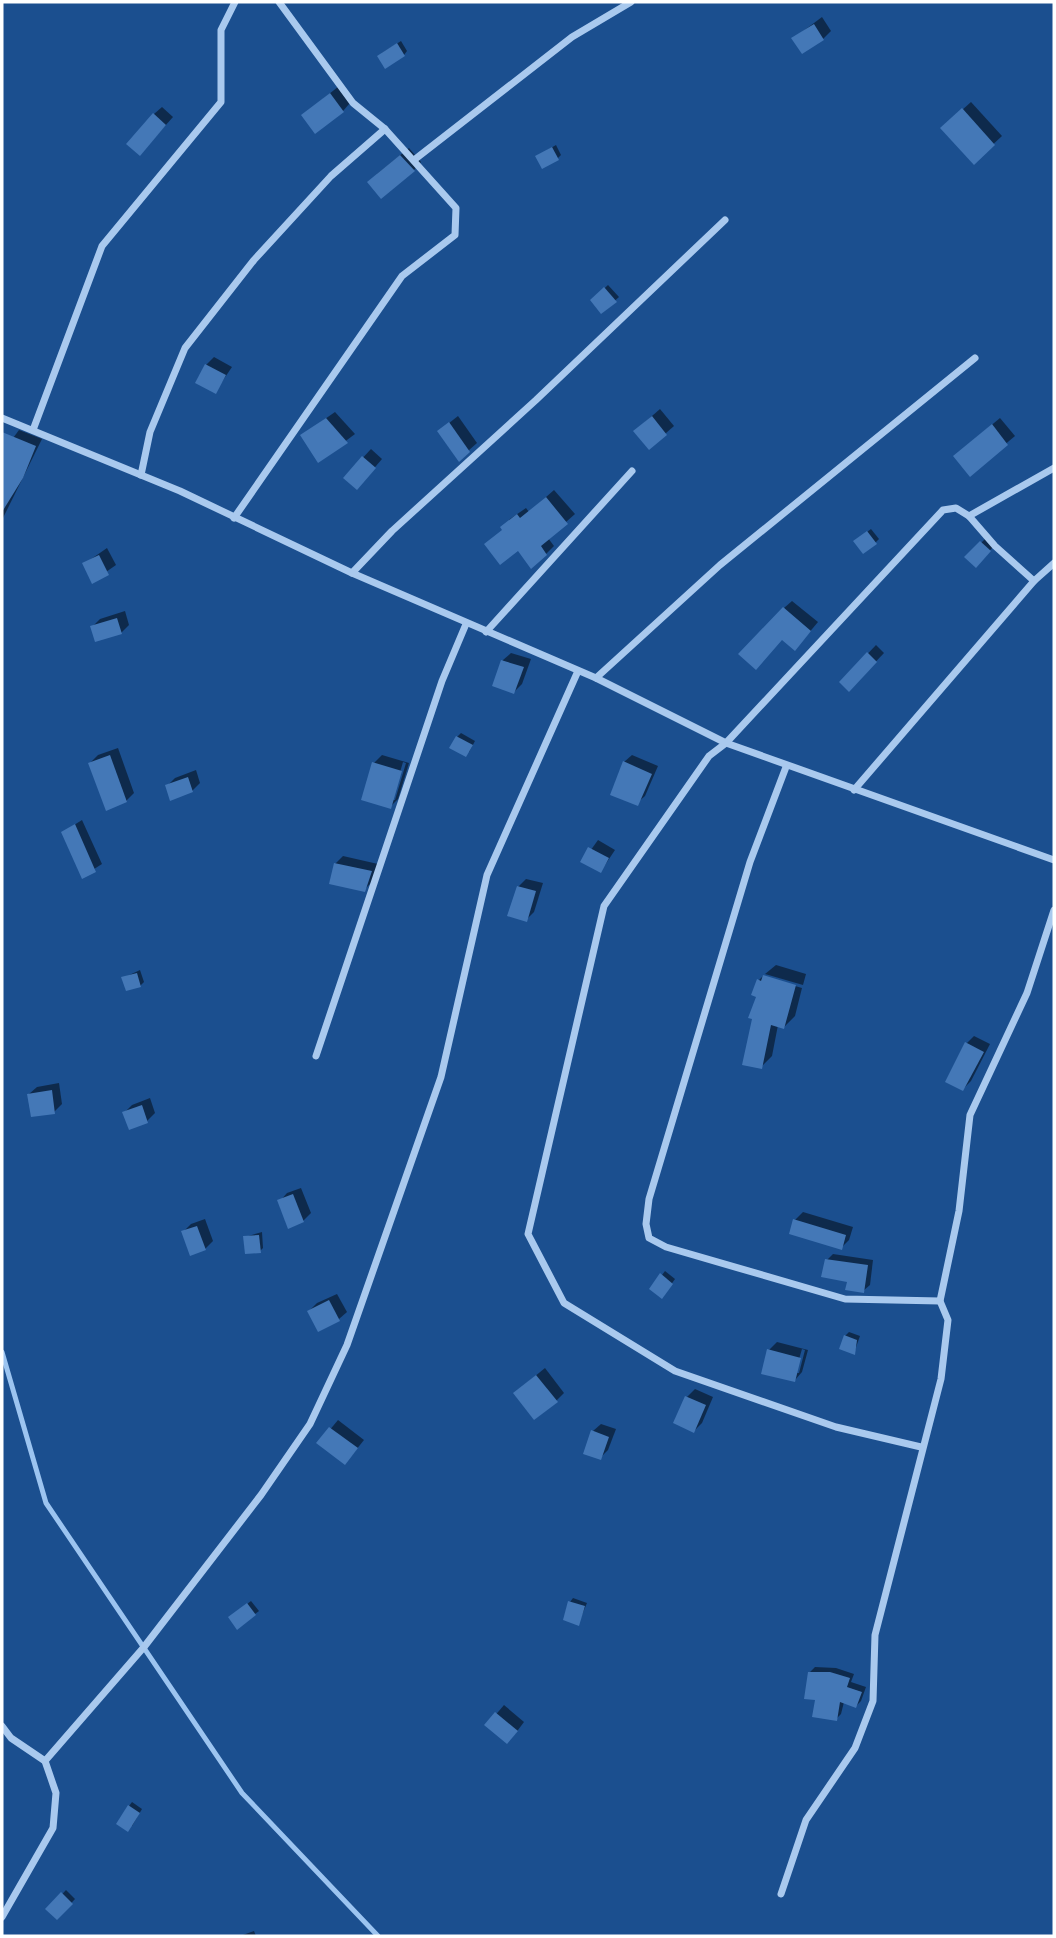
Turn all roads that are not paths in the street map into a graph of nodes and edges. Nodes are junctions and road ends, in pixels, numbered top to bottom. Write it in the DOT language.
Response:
graph roads {
  1 [pos="235,2"];
  2 [pos="279,2"];
  3 [pos="631,2"];
  4 [pos="385,129"];
  5 [pos="414,160"];
  6 [pos="725,220"];
  7 [pos="975,358"];
  8 [pos="2,418"];
  9 [pos="33,430"];
  10 [pos="1054,468"];
  11 [pos="632,471"];
  12 [pos="141,475"];
  13 [pos="969,516"];
  14 [pos="234,518"];
  15 [pos="1054,563"];
  16 [pos="352,573"];
  17 [pos="1034,581"];
  18 [pos="466,624"];
  19 [pos="486,632"];
  20 [pos="578,671"];
  21 [pos="596,678"];
  22 [pos="726,743"];
  23 [pos="786,767"];
  24 [pos="854,790"];
  25 [pos="1054,860"];
  26 [pos="1054,910"];
  27 [pos="316,1056"];
  28 [pos="940,1301"];
  29 [pos="921,1447"];
  30 [pos="2,1726"];
  31 [pos="45,1760"];
  32 [pos="781,1894"];
  33 [pos="2,1917"];
  1 -- 9 [label="street"];
  2 -- 4 [label="street"];
  3 -- 5 [label="street"];
  4 -- 5 [label="street"];
  4 -- 12 [label="street"];
  5 -- 14 [label="street"];
  6 -- 16 [label="street"];
  7 -- 21 [label="street"];
  8 -- 9 [label="street"];
  9 -- 12 [label="street"];
  10 -- 13 [label="street"];
  11 -- 19 [label="street"];
  12 -- 14 [label="street"];
  13 -- 17 [label="street"];
  13 -- 22 [label="street"];
  14 -- 16 [label="street"];
  15 -- 17 [label="street"];
  16 -- 18 [label="street"];
  17 -- 24 [label="street"];
  18 -- 19 [label="street"];
  18 -- 27 [label="street"];
  19 -- 20 [label="street"];
  20 -- 21 [label="street"];
  20 -- 31 [label="street"];
  21 -- 22 [label="street"];
  22 -- 23 [label="street"];
  22 -- 29 [label="street"];
  23 -- 24 [label="street"];
  23 -- 28 [label="street"];
  24 -- 25 [label="street"];
  26 -- 28 [label="street"];
  28 -- 29 [label="street"];
  29 -- 32 [label="street"];
  30 -- 31 [label="street"];
  31 -- 33 [label="street"];
}
